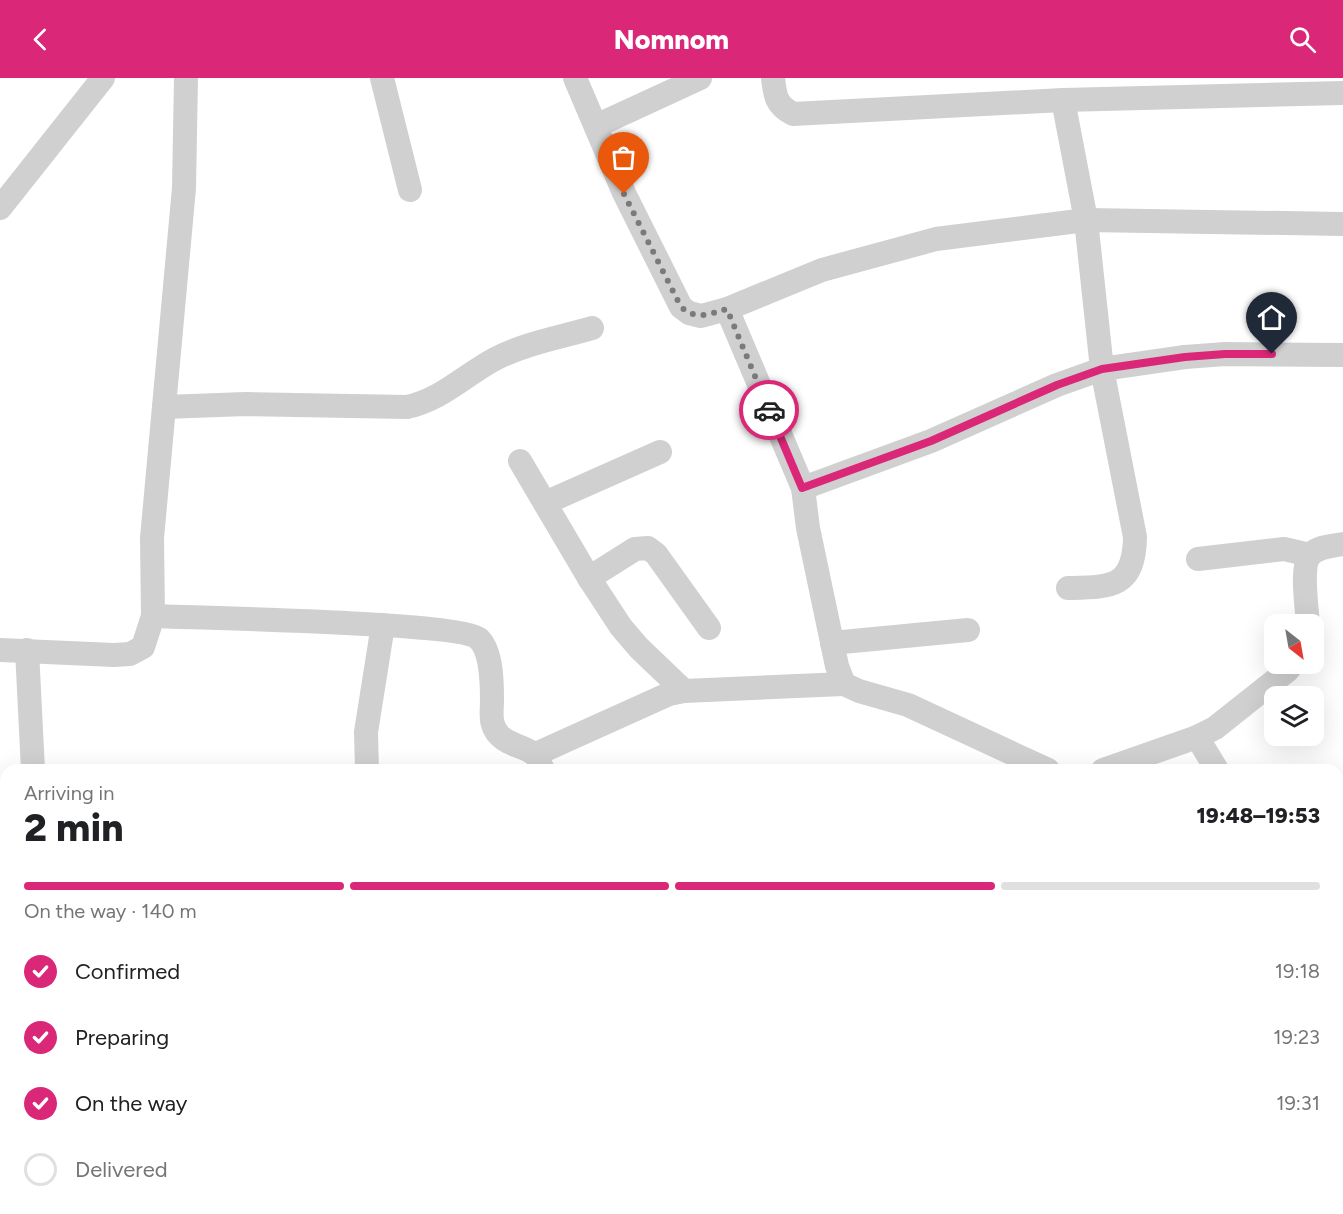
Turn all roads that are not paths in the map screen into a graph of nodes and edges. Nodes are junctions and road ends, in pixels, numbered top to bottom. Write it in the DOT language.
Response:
graph roads {
  1 [pos="103,78"];
  2 [pos="186,78"];
  3 [pos="382,78"];
  4 [pos="575,78"];
  5 [pos="700,78"];
  6 [pos="773,78"];
  7 [pos="1343,93"];
  8 [pos="1063,100"];
  9 [pos="596,126"];
  10 [pos="410,190"];
  11 [pos="0,208"];
  12 [pos="1086,220"];
  13 [pos="1343,224"];
  14 [pos="727,309"];
  15 [pos="592,328"];
  16 [pos="1343,355"];
  17 [pos="1102,369"];
  18 [pos="164,407"];
  19 [pos="660,452"];
  20 [pos="520,461"];
  21 [pos="802,488"];
  22 [pos="545,503"];
  23 [pos="1343,544"];
  24 [pos="1310,555"];
  25 [pos="1198,559"];
  26 [pos="589,578"];
  27 [pos="1068,588"];
  28 [pos="1307,614"];
  29 [pos="153,616"];
  30 [pos="383,625"];
  31 [pos="709,628"];
  32 [pos="968,630"];
  33 [pos="832,643"];
  34 [pos="0,650"];
  35 [pos="27,650"];
  36 [pos="1283,674"];
  37 [pos="844,684"];
  38 [pos="684,691"];
  39 [pos="1197,738"];
  40 [pos="539,762"];
  41 [pos="33,764"];
  42 [pos="367,764"];
  43 [pos="1036,764"];
  44 [pos="1121,764"];
  45 [pos="1212,764"];
  1 -- 11 [label="street"];
  2 -- 18 [label="street"];
  3 -- 10 [label="street"];
  4 -- 9 [label="street"];
  5 -- 9 [label="street"];
  6 -- 8 [label="street"];
  7 -- 8 [label="street"];
  8 -- 12 [label="street"];
  9 -- 14 [label="street"];
  12 -- 13 [label="street"];
  12 -- 14 [label="street"];
  12 -- 17 [label="street"];
  14 -- 21 [label="street"];
  15 -- 18 [label="street"];
  16 -- 17 [label="street"];
  17 -- 21 [label="street"];
  17 -- 27 [label="street"];
  18 -- 29 [label="street"];
  19 -- 22 [label="street"];
  20 -- 22 [label="street"];
  21 -- 33 [label="street"];
  22 -- 26 [label="street"];
  23 -- 24 [label="street"];
  24 -- 25 [label="street"];
  24 -- 28 [label="street"];
  26 -- 31 [label="street"];
  26 -- 38 [label="street"];
  29 -- 30 [label="street"];
  29 -- 35 [label="street"];
  30 -- 40 [label="street"];
  30 -- 42 [label="street"];
  32 -- 33 [label="street"];
  33 -- 37 [label="street"];
  34 -- 35 [label="street"];
  35 -- 41 [label="street"];
  36 -- 39 [label="street"];
  37 -- 38 [label="street"];
  37 -- 43 [label="street"];
  38 -- 40 [label="street"];
  39 -- 44 [label="street"];
  39 -- 45 [label="street"];
}
